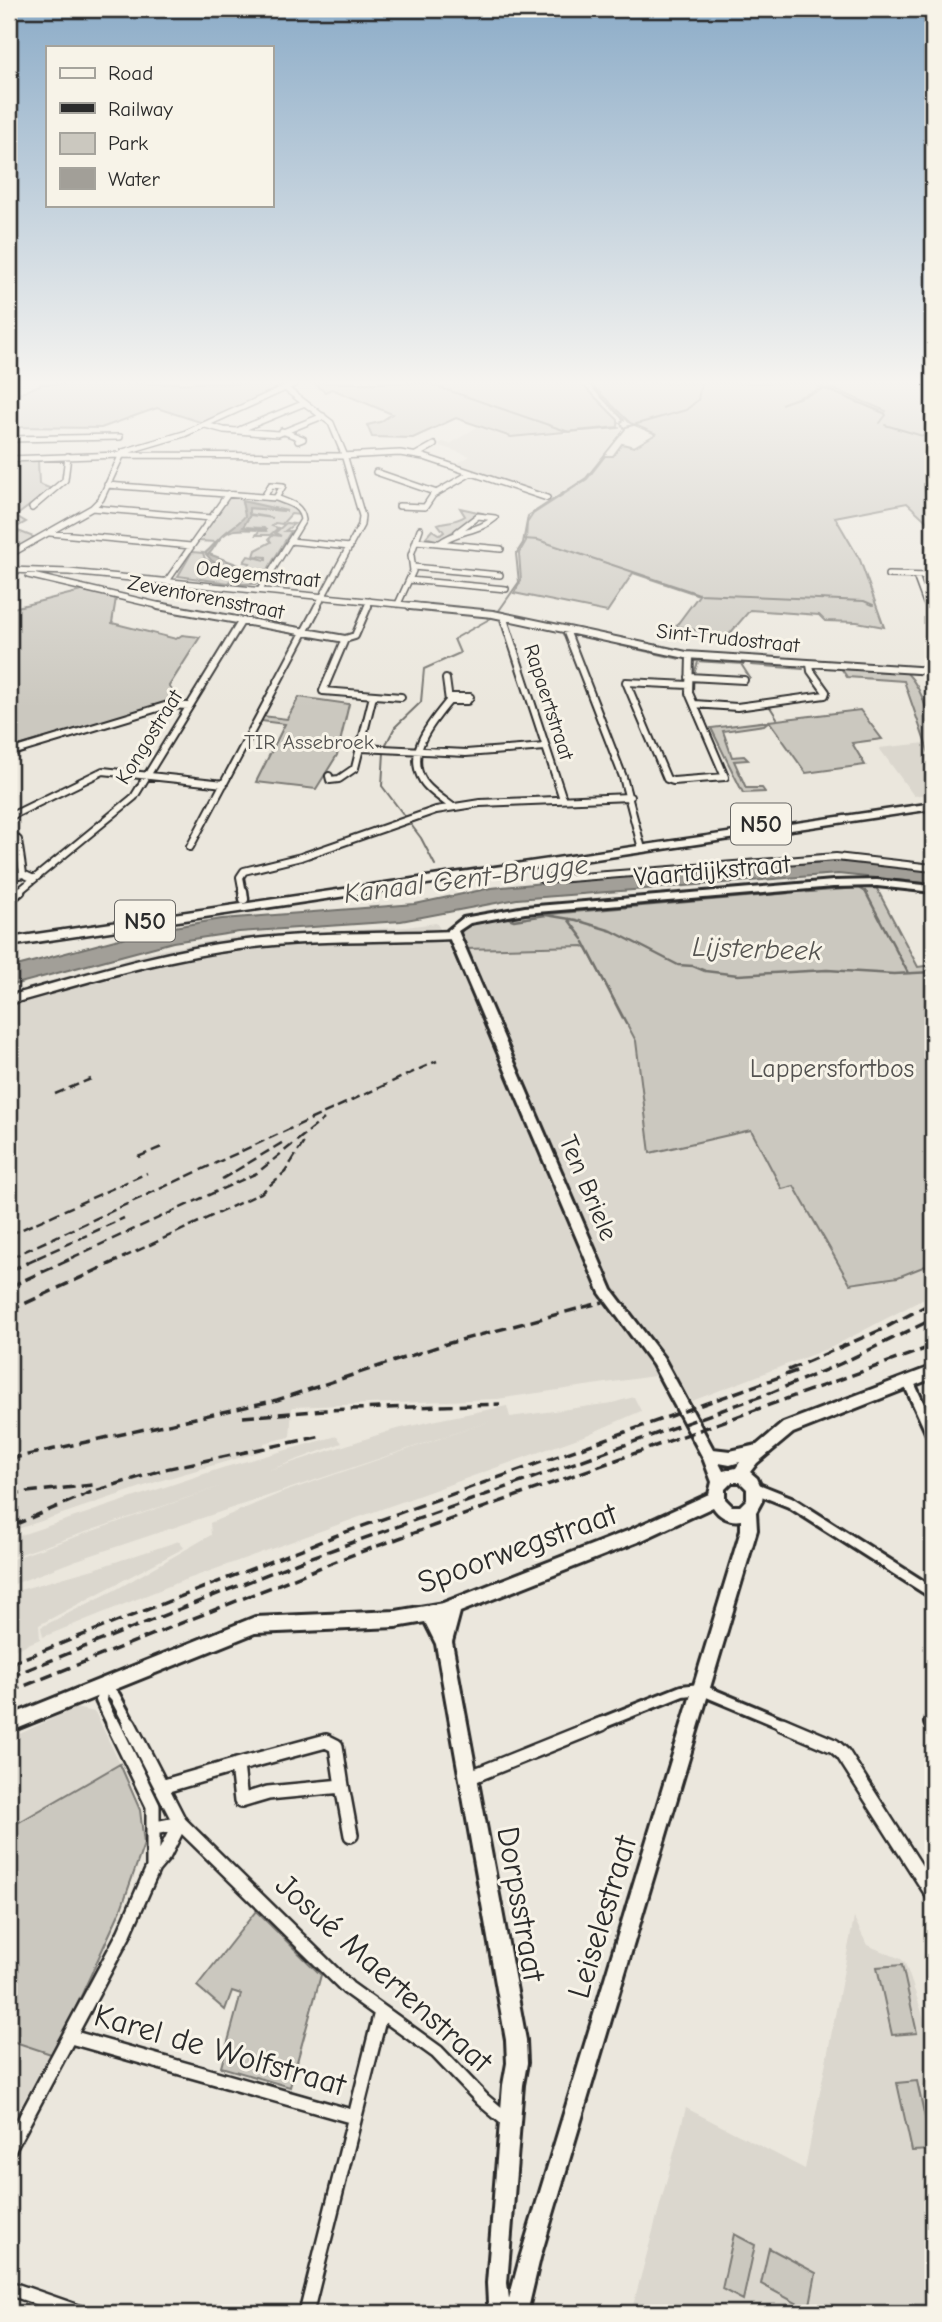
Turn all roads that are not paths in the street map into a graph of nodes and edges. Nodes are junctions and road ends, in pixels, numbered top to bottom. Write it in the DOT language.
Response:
graph roads {
  1 [pos="52,491"];
  2 [pos="103,491"];
  3 [pos="193,491"];
  4 [pos="267,491"];
  5 [pos="280,491"];
  6 [pos="355,491"];
  7 [pos="432,491"];
  8 [pos="440,491"];
  9 [pos="527,491"];
  10 [pos="437,493"];
  11 [pos="228,494"];
  12 [pos="264,497"];
  13 [pos="276,498"];
  14 [pos="547,498"];
  15 [pos="399,506"];
  16 [pos="32,508"];
  17 [pos="92,508"];
  18 [pos="211,518"];
  19 [pos="420,529"];
  20 [pos="457,532"];
  21 [pos="50,533"];
  22 [pos="290,541"];
  23 [pos="416,541"];
  24 [pos="440,543"];
  25 [pos="191,547"];
  26 [pos="351,547"];
  27 [pos="501,549"];
  28 [pos="9,555"];
  29 [pos="413,567"];
  30 [pos="9,570"];
  31 [pos="69,572"];
  32 [pos="18,573"];
  33 [pos="500,575"];
  34 [pos="888,575"];
  35 [pos="916,576"];
  36 [pos="933,576"];
  37 [pos="167,580"];
  38 [pos="409,580"];
  39 [pos="62,583"];
  40 [pos="506,589"];
  41 [pos="260,590"];
  42 [pos="324,597"];
  43 [pos="370,601"];
  44 [pos="398,604"];
  45 [pos="933,606"];
  46 [pos="503,616"];
  47 [pos="241,622"];
  48 [pos="566,630"];
  49 [pos="305,632"];
  50 [pos="345,639"];
  51 [pos="690,656"];
  52 [pos="810,664"];
  53 [pos="930,671"];
  54 [pos="933,677"];
  55 [pos="446,679"];
  56 [pos="744,680"];
  57 [pos="689,681"];
  58 [pos="373,696"];
  59 [pos="401,697"];
  60 [pos="694,704"];
  61 [pos="189,706"];
  62 [pos="545,747"];
  63 [pos="360,748"];
  64 [pos="420,751"];
  65 [pos="9,753"];
  66 [pos="148,774"];
  67 [pos="341,776"];
  68 [pos="224,784"];
  69 [pos="630,797"];
  70 [pos="933,798"];
  71 [pos="563,799"];
  72 [pos="933,806"];
  73 [pos="453,807"];
  74 [pos="9,817"];
  75 [pos="9,832"];
  76 [pos="638,844"];
  77 [pos="190,847"];
  78 [pos="933,868"];
  79 [pos="23,874"];
  80 [pos="9,877"];
  81 [pos="34,879"];
  82 [pos="543,880"];
  83 [pos="933,889"];
  84 [pos="9,900"];
  85 [pos="243,903"];
  86 [pos="454,931"];
  87 [pos="9,933"];
  88 [pos="9,941"];
  89 [pos="9,1000"];
  90 [pos="933,1372"];
  91 [pos="908,1381"];
  92 [pos="933,1436"];
  93 [pos="760,1451"];
  94 [pos="709,1455"];
  95 [pos="740,1493"];
  96 [pos="744,1538"];
  97 [pos="933,1593"];
  98 [pos="453,1608"];
  99 [pos="430,1615"];
  100 [pos="444,1642"];
  101 [pos="103,1684"];
  102 [pos="700,1689"];
  103 [pos="9,1724"];
  104 [pos="131,1729"];
  105 [pos="120,1736"];
  106 [pos="237,1764"];
  107 [pos="468,1778"];
  108 [pos="342,1786"];
  109 [pos="161,1787"];
  110 [pos="180,1823"];
  111 [pos="155,1828"];
  112 [pos="351,1835"];
  113 [pos="153,1868"];
  114 [pos="933,1895"];
  115 [pos="381,2012"];
  116 [pos="71,2038"];
  117 [pos="354,2117"];
  118 [pos="510,2123"];
  119 [pos="9,2149"];
  120 [pos="9,2288"];
  121 [pos="498,2310"];
  122 [pos="81,2313"];
  123 [pos="306,2313"];
  124 [pos="516,2313"];
  1 -- 16 [label="street"];
  2 -- 17 [label="street"];
  3 -- 11 [label="street"];
  4 -- 12 [label="street"];
  5 -- 13 [label="street"];
  6 -- 26 [label="street"];
  7 -- 10 [label="street"];
  8 -- 10 [label="street"];
  9 -- 14 [label="street"];
  10 -- 15 [label="street"];
  11 -- 12 [label="street"];
  11 -- 18 [label="street"];
  12 -- 13 [label="street"];
  13 -- 22 [label="street"];
  17 -- 18 [label="street"];
  17 -- 21 [label="street"];
  18 -- 25 [label="street"];
  19 -- 23 [label="street"];
  20 -- 20 [label="street"];
  20 -- 24 [label="street"];
  21 -- 25 [label="street"];
  21 -- 28 [label="street"];
  22 -- 26 [label="street"];
  22 -- 41 [label="street"];
  23 -- 24 [label="street"];
  23 -- 29 [label="street"];
  24 -- 27 [label="street"];
  25 -- 37 [label="street"];
  26 -- 42 [label="street"];
  29 -- 33 [label="street"];
  29 -- 38 [label="street"];
  30 -- 31 [label="street, Odegemstraat"];
  31 -- 37 [label="street, Odegemstraat"];
  31 -- 39 [label="street"];
  32 -- 39 [label="street, Zeventorensstraat"];
  34 -- 35 [label="street"];
  35 -- 36 [label="street"];
  35 -- 45 [label="street"];
  37 -- 41 [label="street, Odegemstraat"];
  38 -- 40 [label="street"];
  38 -- 44 [label="street"];
  39 -- 47 [label="street, Zeventorensstraat"];
  41 -- 42 [label="street, Odegemstraat"];
  42 -- 43 [label="street, Odegemstraat"];
  42 -- 49 [label="street"];
  43 -- 44 [label="street, Odegemstraat"];
  43 -- 50 [label="street"];
  44 -- 46 [label="street, Odegemstraat"];
  46 -- 48 [label="street, Sint-Trudostraat"];
  46 -- 62 [label="street, Rapaertstraat"];
  47 -- 49 [label="street, Zeventorensstraat"];
  47 -- 61 [label="street, Kongostraat"];
  48 -- 51 [label="street, Sint-Trudostraat"];
  48 -- 69 [label="street"];
  49 -- 50 [label="street, Zeventorensstraat"];
  49 -- 68 [label="street"];
  50 -- 58 [label="street"];
  51 -- 52 [label="street, Sint-Trudostraat"];
  51 -- 57 [label="street"];
  52 -- 53 [label="street, Sint-Trudostraat"];
  52 -- 60 [label="street"];
  53 -- 54 [label="street"];
  55 -- 64 [label="street"];
  56 -- 57 [label="street"];
  57 -- 60 [label="street"];
  57 -- 60 [label="street"];
  58 -- 59 [label="street"];
  58 -- 63 [label="street"];
  61 -- 65 [label="street"];
  61 -- 66 [label="street, Kongostraat"];
  62 -- 64 [label="street"];
  62 -- 71 [label="street, Rapaertstraat"];
  63 -- 64 [label="street"];
  63 -- 67 [label="street"];
  64 -- 73 [label="street"];
  66 -- 68 [label="street"];
  66 -- 74 [label="street"];
  66 -- 81 [label="street, Kongostraat"];
  68 -- 77 [label="street"];
  69 -- 71 [label="street"];
  69 -- 76 [label="street"];
  70 -- 76 [label="main road, N50"];
  71 -- 73 [label="street"];
  72 -- 76 [label="main road, N50"];
  73 -- 85 [label="street"];
  75 -- 79 [label="street"];
  76 -- 85 [label="main road, N50"];
  76 -- 85 [label="main road, N50"];
  78 -- 82 [label="street"];
  79 -- 80 [label="street"];
  79 -- 81 [label="street"];
  81 -- 84 [label="street"];
  83 -- 86 [label="street, Vaartdijkstraat"];
  85 -- 87 [label="main road, N50"];
  85 -- 88 [label="main road, N50"];
  86 -- 89 [label="street, Vaartdijkstraat"];
  86 -- 94 [label="street, Ten Briele"];
  90 -- 91 [label="street"];
  91 -- 92 [label="street"];
  91 -- 93 [label="street"];
  93 -- 94 [label="street"];
  93 -- 95 [label="street"];
  94 -- 95 [label="street, Ten Briele"];
  95 -- 96 [label="street, Leiselestraat"];
  95 -- 97 [label="street"];
  95 -- 98 [label="street, Spoorwegstraat"];
  96 -- 102 [label="street, Leiselestraat"];
  98 -- 99 [label="street, Spoorwegstraat"];
  98 -- 100 [label="street, Dorpsstraat"];
  99 -- 100 [label="street, Dorpsstraat"];
  99 -- 101 [label="street, Spoorwegstraat"];
  100 -- 107 [label="street, Dorpsstraat"];
  101 -- 103 [label="street, Spoorwegstraat"];
  101 -- 104 [label="street, Josué Maertenstraat"];
  101 -- 105 [label="street"];
  102 -- 107 [label="street"];
  102 -- 114 [label="street"];
  102 -- 124 [label="street, Leiselestraat"];
  104 -- 105 [label="street"];
  104 -- 109 [label="street, Josué Maertenstraat"];
  105 -- 111 [label="street"];
  106 -- 108 [label="street"];
  106 -- 108 [label="street"];
  106 -- 109 [label="street"];
  107 -- 118 [label="street, Dorpsstraat"];
  108 -- 112 [label="street"];
  109 -- 110 [label="street, Josué Maertenstraat"];
  110 -- 111 [label="street"];
  110 -- 113 [label="street"];
  110 -- 115 [label="street, Josué Maertenstraat"];
  111 -- 113 [label="street"];
  113 -- 116 [label="street"];
  115 -- 117 [label="street"];
  115 -- 118 [label="street, Josué Maertenstraat"];
  116 -- 117 [label="street, Karel de Wolfstraat"];
  116 -- 119 [label="street"];
  117 -- 123 [label="street"];
  118 -- 121 [label="street, Dorpsstraat"];
  120 -- 122 [label="street"];
}
